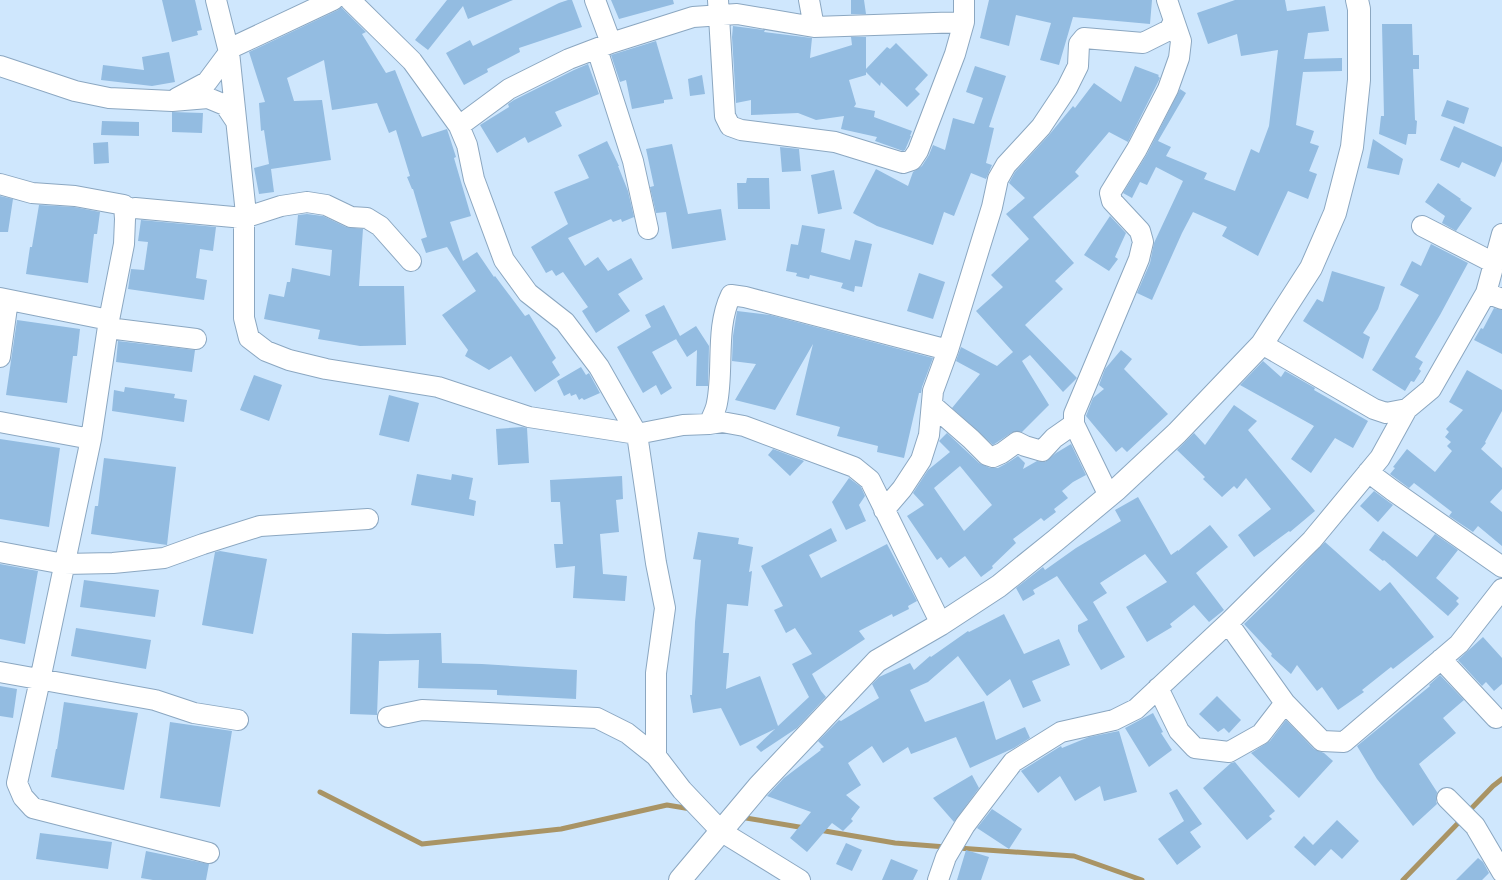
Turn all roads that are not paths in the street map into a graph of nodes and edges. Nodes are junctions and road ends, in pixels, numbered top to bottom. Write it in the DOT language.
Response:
graph roads {
  1 [pos="216,0"];
  2 [pos="333,0"];
  3 [pos="350,0"];
  4 [pos="595,0"];
  5 [pos="809,0"];
  6 [pos="964,0"];
  7 [pos="1167,0"];
  8 [pos="1357,0"];
  9 [pos="719,8"];
  10 [pos="1174,21"];
  11 [pos="964,22"];
  12 [pos="814,27"];
  13 [pos="604,46"];
  14 [pos="229,52"];
  15 [pos="0,66"];
  16 [pos="172,101"];
  17 [pos="235,120"];
  18 [pos="459,126"];
  19 [pos="0,184"];
  20 [pos="244,218"];
  21 [pos="125,219"];
  22 [pos="1422,226"];
  23 [pos="648,229"];
  24 [pos="1502,234"];
  25 [pos="411,261"];
  26 [pos="1494,263"];
  27 [pos="1494,296"];
  28 [pos="4,299"];
  29 [pos="109,324"];
  30 [pos="196,339"];
  31 [pos="1262,344"];
  32 [pos="948,350"];
  33 [pos="0,357"];
  34 [pos="932,405"];
  35 [pos="1407,409"];
  36 [pos="0,422"];
  37 [pos="709,424"];
  38 [pos="1074,424"];
  39 [pos="637,434"];
  40 [pos="91,439"];
  41 [pos="1368,472"];
  42 [pos="1109,496"];
  43 [pos="884,510"];
  44 [pos="368,519"];
  45 [pos="0,552"];
  46 [pos="64,564"];
  47 [pos="1502,567"];
  48 [pos="1502,589"];
  49 [pos="1228,623"];
  50 [pos="941,624"];
  51 [pos="1441,659"];
  52 [pos="0,672"];
  53 [pos="40,680"];
  54 [pos="1158,688"];
  55 [pos="1285,703"];
  56 [pos="388,717"];
  57 [pos="1496,718"];
  58 [pos="238,720"];
  59 [pos="656,756"];
  60 [pos="1447,798"];
  61 [pos="722,832"];
  62 [pos="209,853"];
  63 [pos="1502,872"];
  64 [pos="680,880"];
  65 [pos="800,880"];
  66 [pos="938,880"];
  1 -- 14 [label="street"];
  2 -- 14 [label="street"];
  3 -- 18 [label="street"];
  4 -- 13 [label="street"];
  5 -- 12 [label="street"];
  6 -- 11 [label="street"];
  7 -- 10 [label="street"];
  8 -- 31 [label="main road"];
  9 -- 11 [label="street"];
  9 -- 12 [label="street"];
  9 -- 13 [label="street"];
  10 -- 32 [label="street"];
  10 -- 38 [label="street"];
  11 -- 12 [label="street"];
  13 -- 18 [label="street"];
  13 -- 23 [label="street"];
  14 -- 16 [label="street"];
  14 -- 17 [label="street"];
  15 -- 16 [label="street"];
  16 -- 17 [label="street"];
  17 -- 20 [label="street"];
  18 -- 39 [label="street"];
  19 -- 21 [label="street"];
  20 -- 21 [label="street"];
  20 -- 25 [label="street"];
  20 -- 39 [label="street"];
  21 -- 29 [label="street"];
  22 -- 26 [label="street"];
  24 -- 26 [label="street"];
  26 -- 27 [label="street"];
  27 -- 35 [label="street"];
  28 -- 29 [label="street"];
  28 -- 33 [label="street"];
  29 -- 30 [label="street"];
  29 -- 40 [label="street"];
  31 -- 35 [label="street"];
  31 -- 42 [label="main road"];
  32 -- 34 [label="street"];
  32 -- 37 [label="street"];
  34 -- 38 [label="street"];
  34 -- 43 [label="street"];
  35 -- 41 [label="street"];
  36 -- 40 [label="street"];
  37 -- 39 [label="street"];
  37 -- 43 [label="street"];
  38 -- 42 [label="street"];
  39 -- 59 [label="street"];
  40 -- 46 [label="street"];
  41 -- 47 [label="street"];
  41 -- 49 [label="street"];
  42 -- 50 [label="main road"];
  43 -- 50 [label="street"];
  44 -- 46 [label="street"];
  45 -- 46 [label="street"];
  46 -- 53 [label="street"];
  48 -- 51 [label="street"];
  49 -- 54 [label="street"];
  49 -- 55 [label="street"];
  50 -- 61 [label="main road"];
  51 -- 55 [label="street"];
  51 -- 57 [label="street"];
  52 -- 53 [label="street"];
  53 -- 58 [label="street"];
  53 -- 62 [label="street"];
  54 -- 55 [label="street"];
  54 -- 66 [label="street"];
  56 -- 59 [label="street"];
  59 -- 61 [label="street"];
  60 -- 63 [label="street"];
  61 -- 64 [label="main road"];
  61 -- 65 [label="street"];
}
